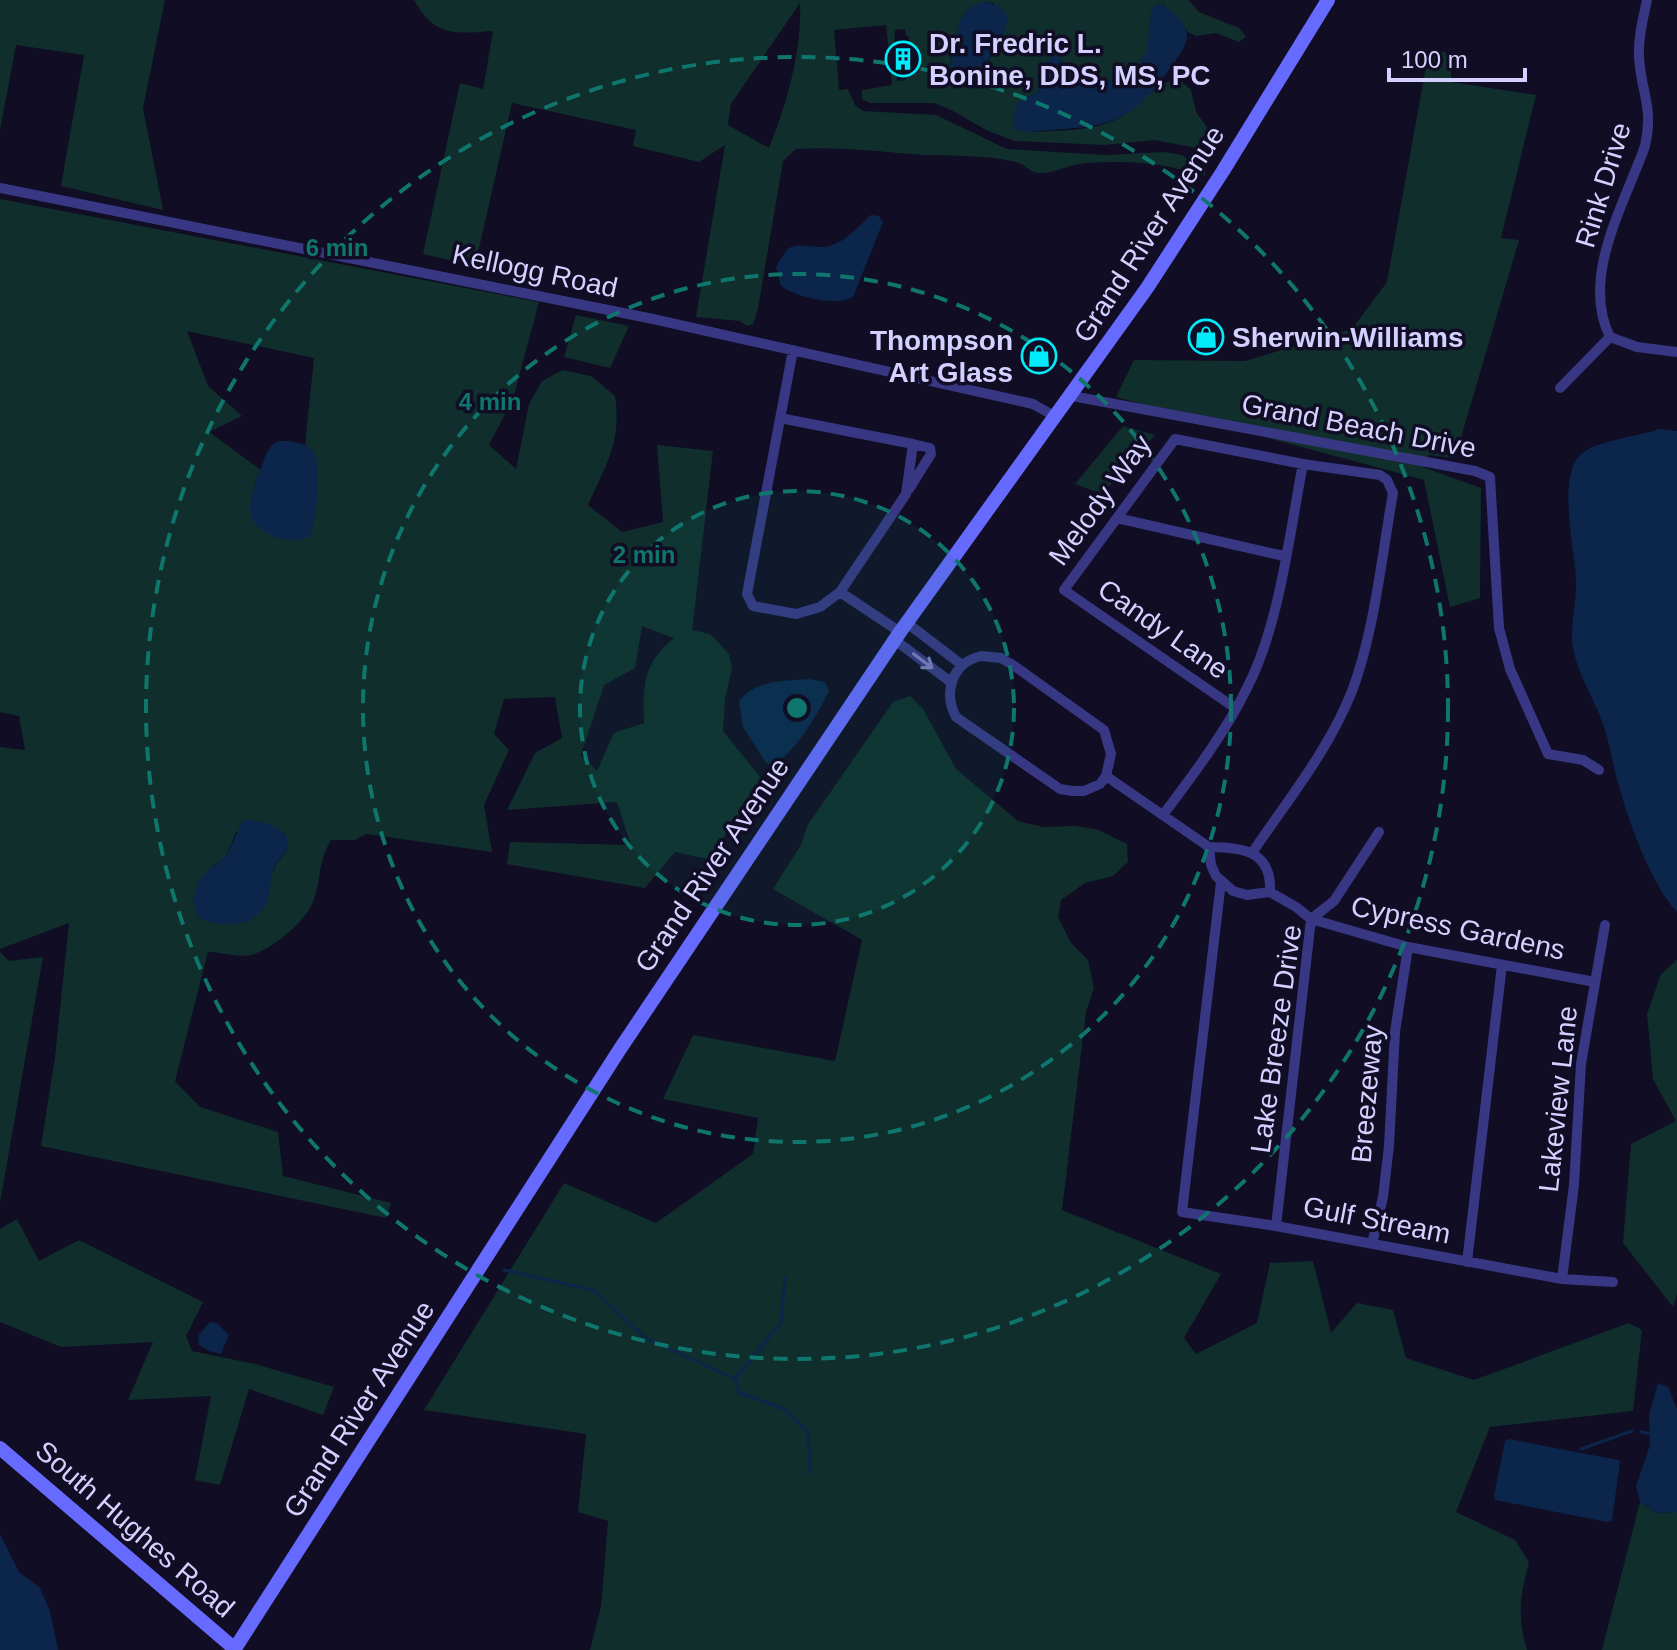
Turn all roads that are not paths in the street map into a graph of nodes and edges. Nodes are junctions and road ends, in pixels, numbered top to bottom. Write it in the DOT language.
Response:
graph roads {
  1 [pos="1328,0"];
  2 [pos="1647,0"];
  3 [pos="0,188"];
  4 [pos="1610,337"];
  5 [pos="793,350"];
  6 [pos="1677,352"];
  7 [pos="1560,388"];
  8 [pos="1072,396"];
  9 [pos="1056,417"];
  10 [pos="780,418"];
  11 [pos="913,444"];
  12 [pos="1303,464"];
  13 [pos="906,494"];
  14 [pos="1117,518"];
  15 [pos="1284,556"];
  16 [pos="1064,590"];
  17 [pos="840,592"];
  18 [pos="901,632"];
  19 [pos="962,665"];
  20 [pos="952,683"];
  21 [pos="1235,708"];
  22 [pos="1599,770"];
  23 [pos="1106,776"];
  24 [pos="1163,815"];
  25 [pos="1379,832"];
  26 [pos="1209,847"];
  27 [pos="1252,853"];
  28 [pos="1221,882"];
  29 [pos="1270,892"];
  30 [pos="1311,919"];
  31 [pos="1605,925"];
  32 [pos="1408,947"];
  33 [pos="1502,965"];
  34 [pos="1595,982"];
  35 [pos="1276,1226"];
  36 [pos="1372,1244"];
  37 [pos="1467,1262"];
  38 [pos="1562,1279"];
  39 [pos="1613,1282"];
  40 [pos="0,1448"];
  41 [pos="235,1649"];
  1 -- 8 [label="main road, Grand River Avenue"];
  2 -- 4 [label="street, Rink Drive"];
  3 -- 5 [label="street, Kellogg Road"];
  4 -- 6 [label="street"];
  4 -- 7 [label="street"];
  5 -- 9 [label="street, Kellogg Road"];
  5 -- 10 [label="street"];
  8 -- 9 [label="main road, Grand River Avenue"];
  8 -- 22 [label="street, Grand Beach Drive"];
  9 -- 18 [label="main road, Grand River Avenue"];
  10 -- 11 [label="street"];
  10 -- 17 [label="street"];
  11 -- 13 [label="street"];
  11 -- 13 [label="street"];
  12 -- 14 [label="street, Melody Way"];
  12 -- 15 [label="street"];
  12 -- 27 [label="street"];
  13 -- 17 [label="street"];
  14 -- 15 [label="street"];
  14 -- 16 [label="street, Melody Way"];
  15 -- 21 [label="street"];
  16 -- 21 [label="street, Candy Lane"];
  17 -- 18 [label="street"];
  18 -- 19 [label="street"];
  18 -- 20 [label="street, one-way"];
  18 -- 41 [label="main road, Grand River Avenue"];
  19 -- 20 [label="street"];
  19 -- 23 [label="street"];
  20 -- 23 [label="street"];
  21 -- 24 [label="street"];
  23 -- 24 [label="street"];
  24 -- 26 [label="street"];
  25 -- 30 [label="street, Lake Breeze Drive"];
  26 -- 27 [label="street"];
  26 -- 28 [label="street"];
  27 -- 29 [label="street"];
  28 -- 29 [label="street, Cypress Gardens"];
  28 -- 35 [label="street, Gulf Stream"];
  29 -- 30 [label="street, Cypress Gardens"];
  30 -- 32 [label="street, Cypress Gardens"];
  30 -- 35 [label="street, Lake Breeze Drive"];
  31 -- 34 [label="street, Lakeview Lane"];
  32 -- 33 [label="street, Cypress Gardens"];
  32 -- 36 [label="street, Breezeway"];
  33 -- 34 [label="street, Cypress Gardens"];
  33 -- 37 [label="street"];
  34 -- 38 [label="street, Lakeview Lane"];
  35 -- 36 [label="street, Gulf Stream"];
  36 -- 37 [label="street, Gulf Stream"];
  37 -- 38 [label="street, Gulf Stream"];
  38 -- 39 [label="street, Gulf Stream"];
  40 -- 41 [label="main road, South Hughes Road"];
}
